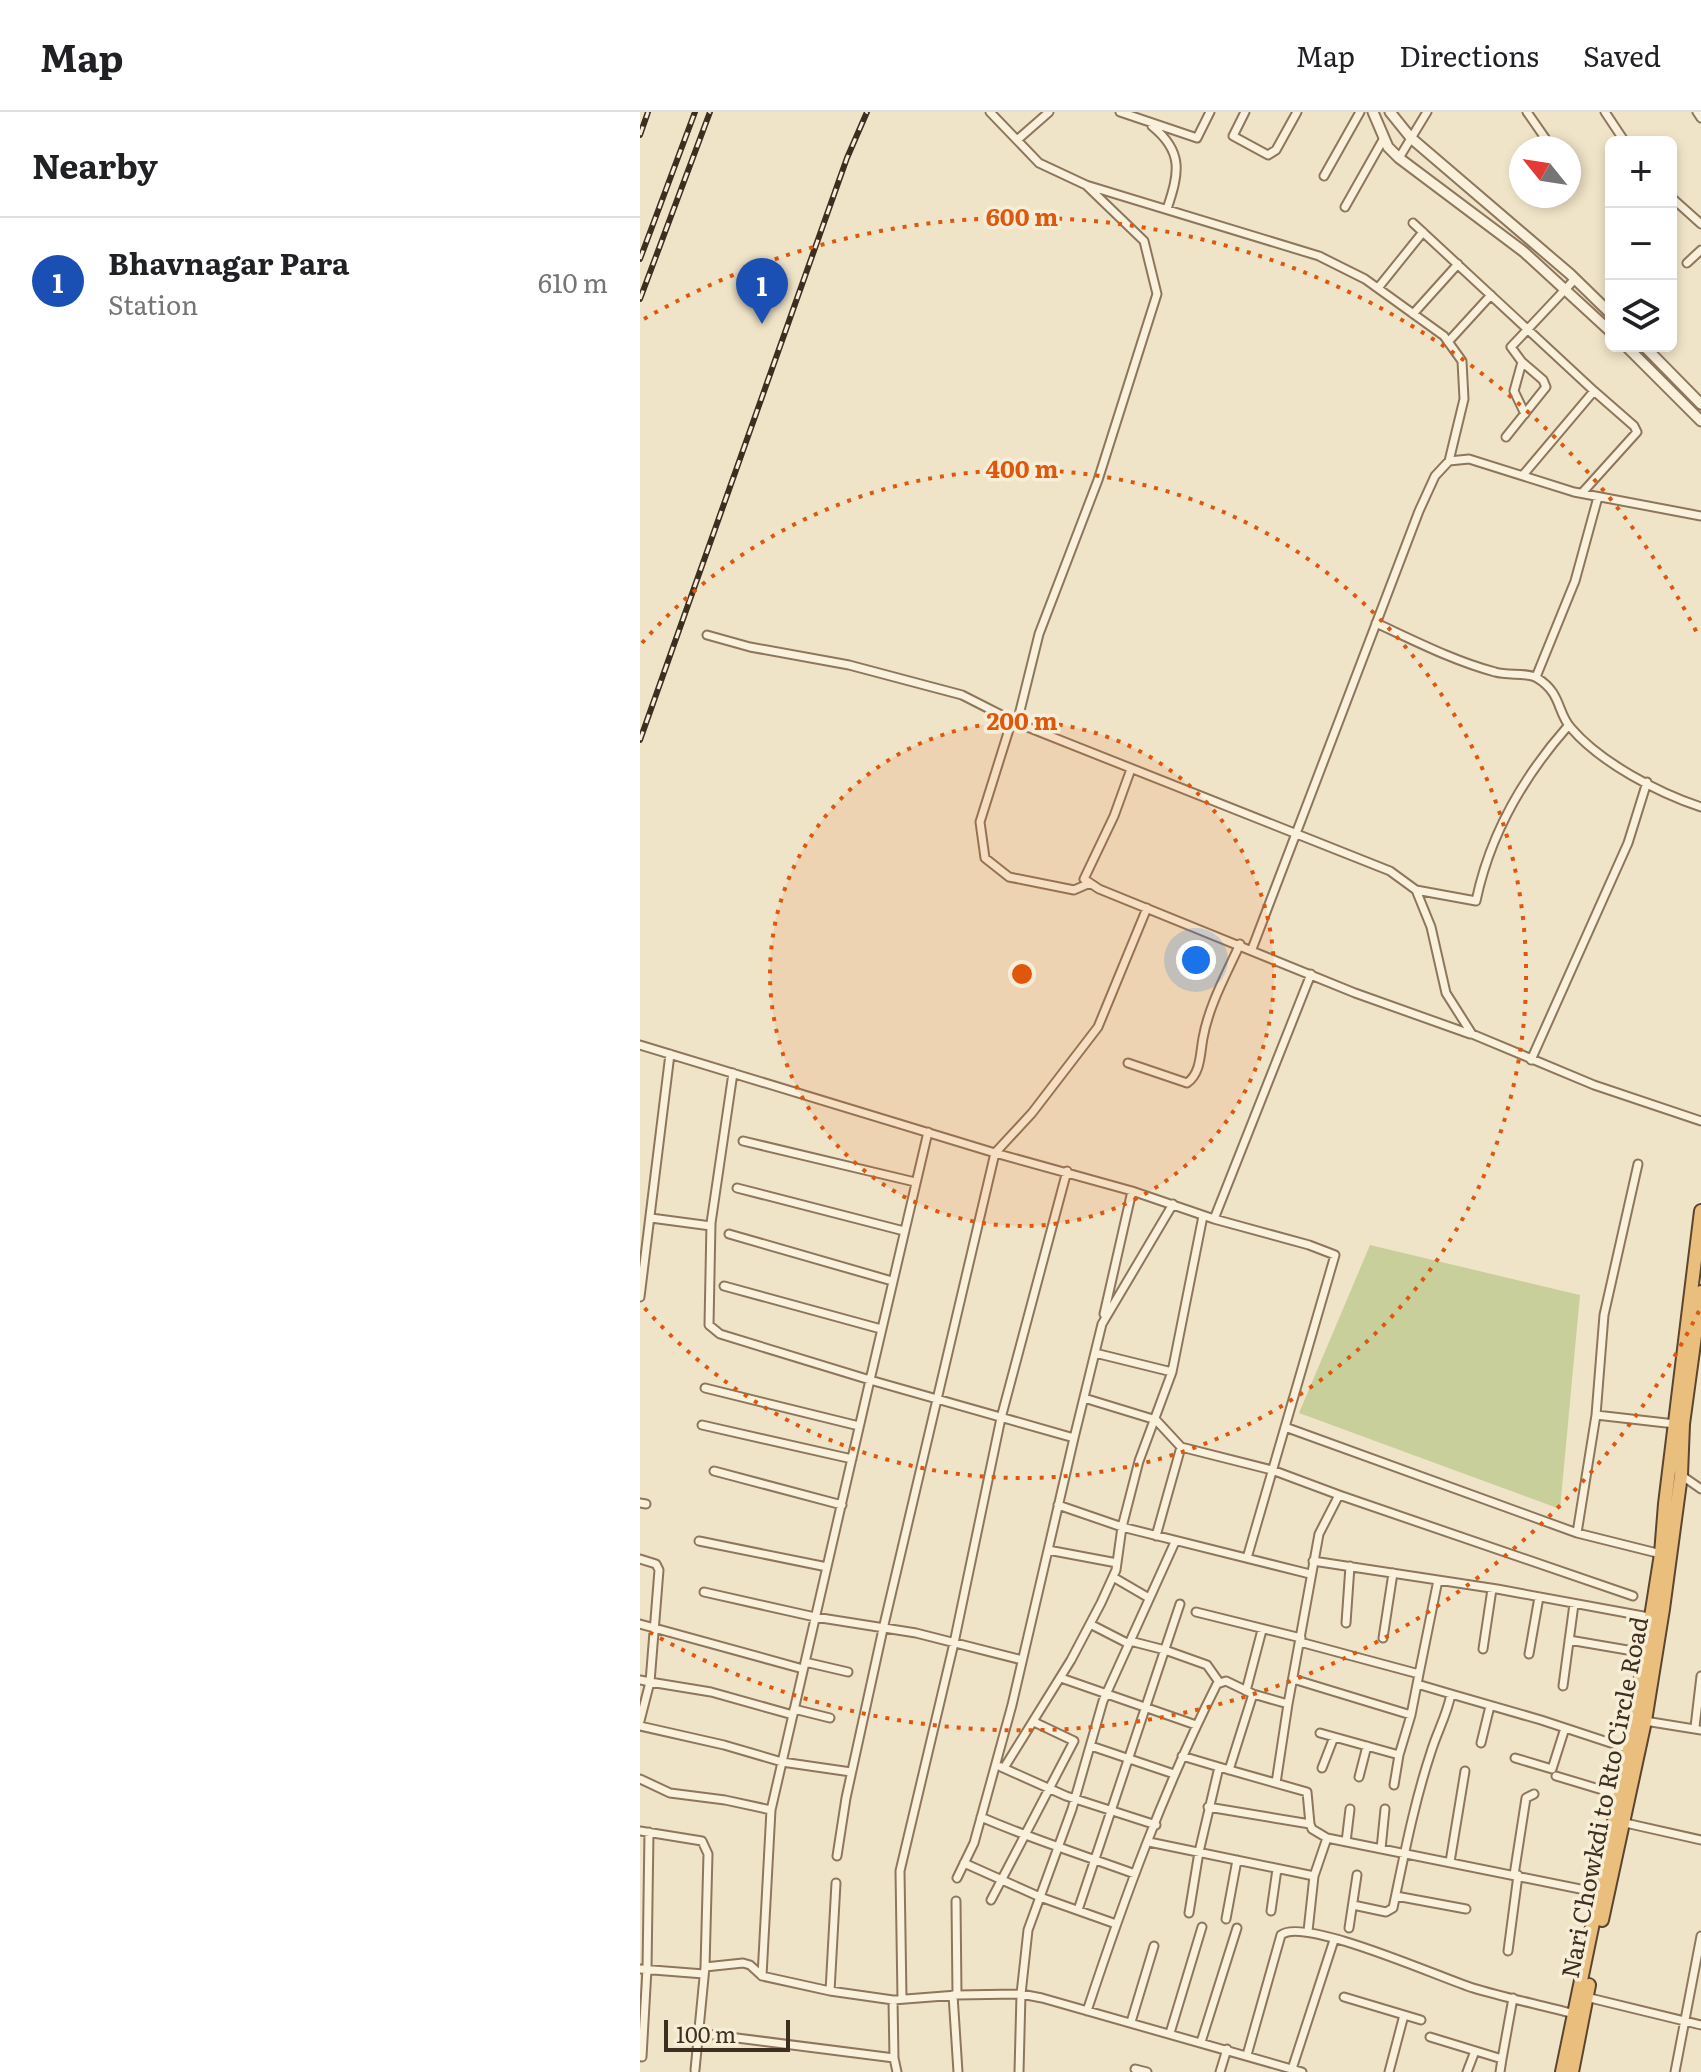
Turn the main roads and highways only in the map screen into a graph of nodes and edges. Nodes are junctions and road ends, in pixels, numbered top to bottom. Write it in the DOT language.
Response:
graph roads {
  1 [pos="1701,1211"];
  2 [pos="1701,1292"];
  3 [pos="1656,1619"];
  4 [pos="1619,1822"];
  5 [pos="1604,1894"];
  6 [pos="1562,2072"];
  7 [pos="1572,2072"];
  1 -- 3 [label="highway"];
  2 -- 3 [label="highway, Nari Chowkdi to Rto Circle Road"];
  3 -- 4 [label="highway, Nari Chowkdi to Rto Circle Road"];
  3 -- 4 [label="highway"];
  4 -- 5 [label="highway, Nari Chowkdi to Rto Circle Road"];
  5 -- 6 [label="highway"];
  5 -- 7 [label="highway, Nari Chowkdi to Rto Circle Road"];
}
